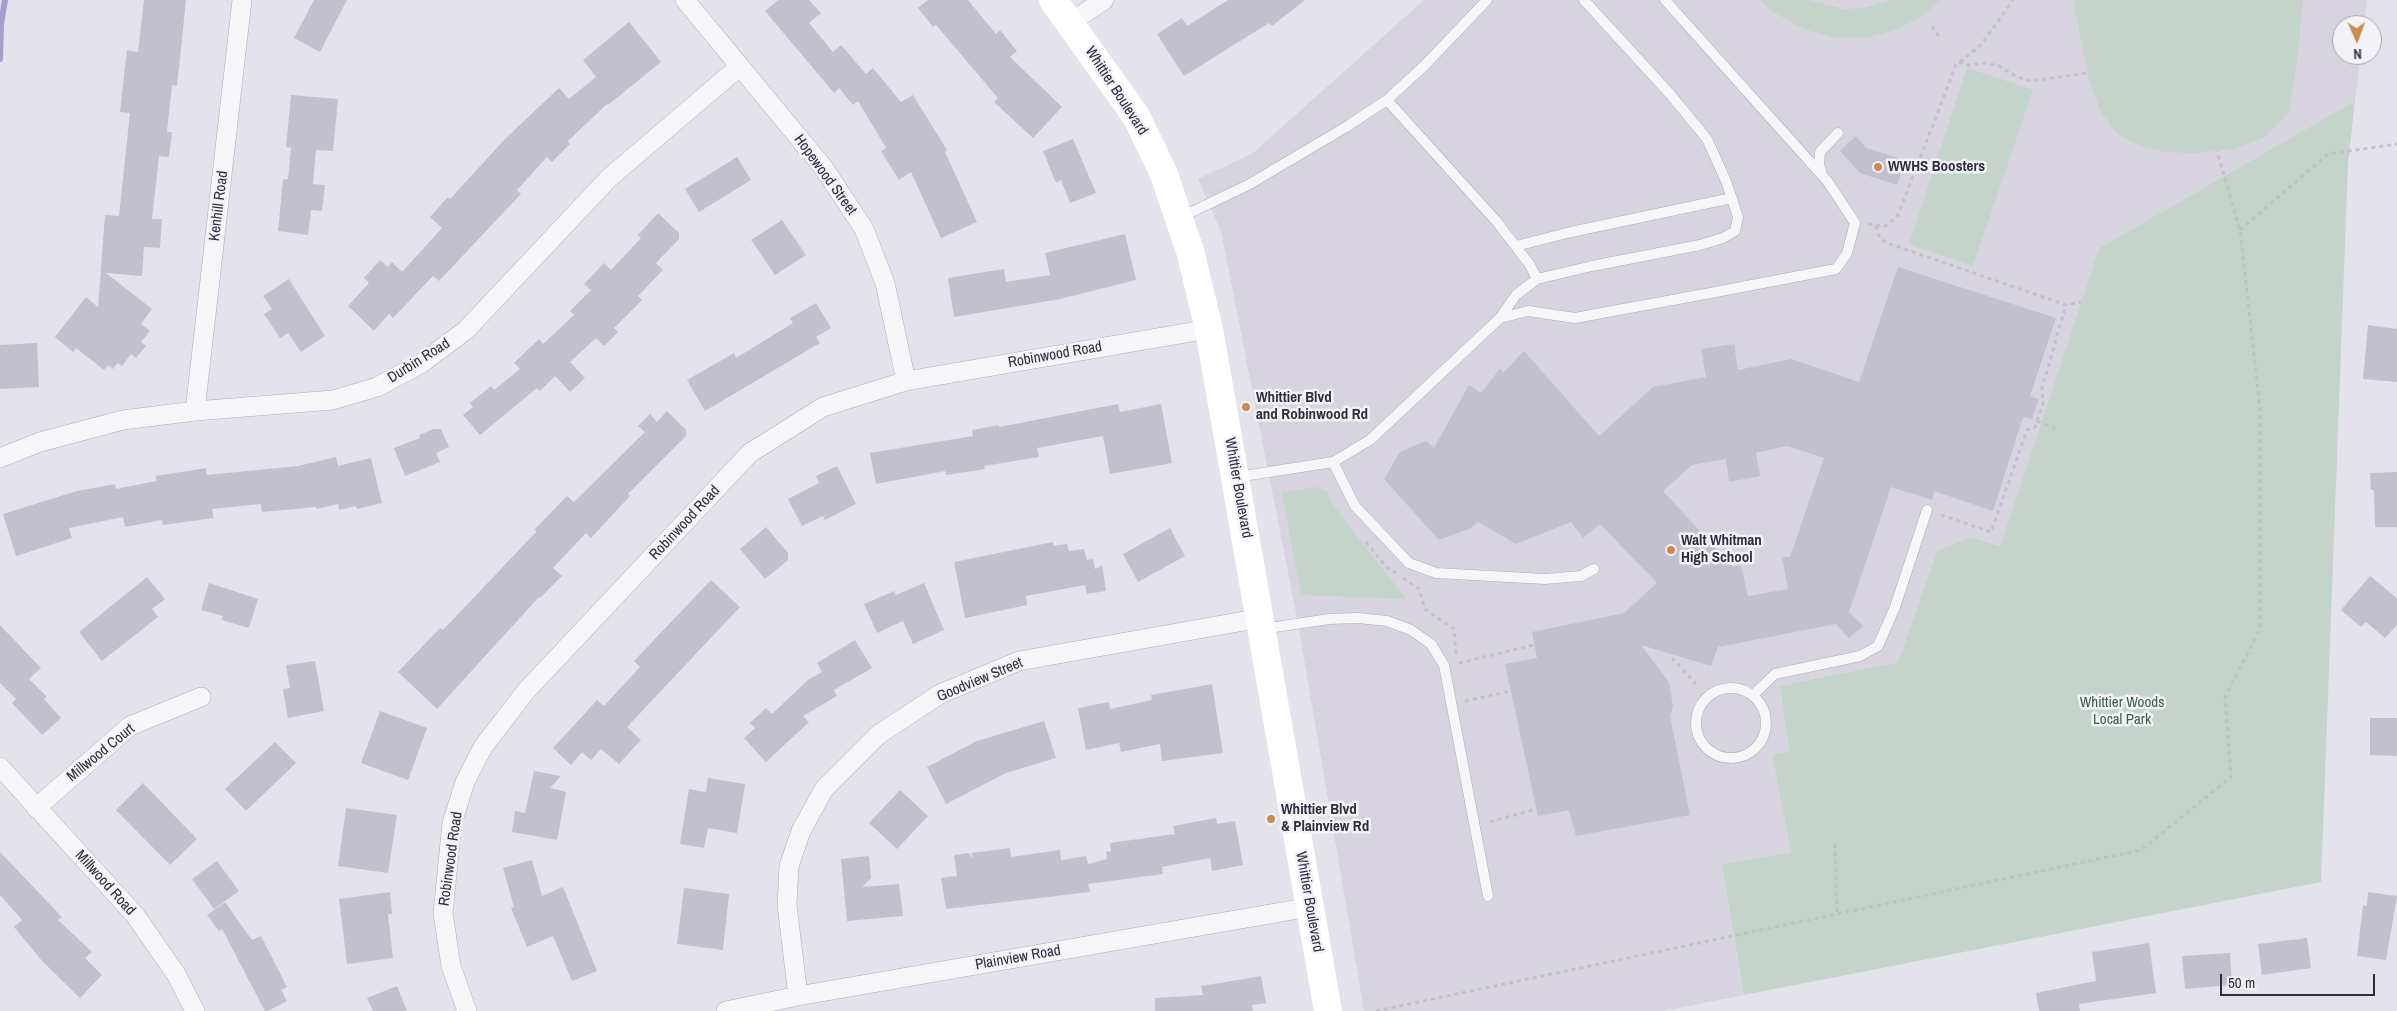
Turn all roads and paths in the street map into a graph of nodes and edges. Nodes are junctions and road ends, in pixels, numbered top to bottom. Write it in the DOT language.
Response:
graph roads {
  1 [pos="242,0"];
  2 [pos="685,0"];
  3 [pos="1053,0"];
  4 [pos="1104,0"];
  5 [pos="1488,0"];
  6 [pos="1584,0"];
  7 [pos="1664,0"];
  8 [pos="2013,0"];
  9 [pos="1071,22"];
  10 [pos="1932,26"];
  11 [pos="1941,39"];
  12 [pos="1960,62"];
  13 [pos="739,67"];
  14 [pos="2088,73"];
  15 [pos="1387,100"];
  16 [pos="1838,133"];
  17 [pos="2397,144"];
  18 [pos="2216,151"];
  19 [pos="1823,176"];
  20 [pos="1732,198"];
  21 [pos="1179,218"];
  22 [pos="1855,223"];
  23 [pos="1876,225"];
  24 [pos="2240,230"];
  25 [pos="1516,246"];
  26 [pos="1537,280"];
  27 [pos="2081,302"];
  28 [pos="2066,304"];
  29 [pos="1500,318"];
  30 [pos="1209,329"];
  31 [pos="906,381"];
  32 [pos="195,411"];
  33 [pos="2037,421"];
  34 [pos="2056,429"];
  35 [pos="0,458"];
  36 [pos="1333,462"];
  37 [pos="1236,477"];
  38 [pos="1927,510"];
  39 [pos="1362,538"];
  40 [pos="1594,569"];
  41 [pos="1261,624"];
  42 [pos="1534,645"];
  43 [pos="1672,658"];
  44 [pos="1696,684"];
  45 [pos="1511,692"];
  46 [pos="1753,695"];
  47 [pos="201,697"];
  48 [pos="1462,702"];
  49 [pos="0,767"];
  50 [pos="36,808"];
  51 [pos="1536,809"];
  52 [pos="1489,822"];
  53 [pos="1835,844"];
  54 [pos="1488,896"];
  55 [pos="1310,907"];
  56 [pos="1837,914"];
  57 [pos="798,996"];
  58 [pos="195,1011"];
  59 [pos="467,1011"];
  60 [pos="726,1011"];
  61 [pos="1328,1011"];
  62 [pos="1376,1011"];
  1 -- 32 [label="street, Kenhill Road"];
  2 -- 13 [label="street, Hopewood Street"];
  3 -- 9 [label="street, Whittier Boulevard"];
  4 -- 9 [label="street"];
  5 -- 15 [label="lane"];
  6 -- 20 [label="lane"];
  7 -- 19 [label="lane"];
  8 -- 12 [label="path"];
  9 -- 21 [label="street, Whittier Boulevard"];
  10 -- 11 [label="path"];
  12 -- 14 [label="path"];
  12 -- 23 [label="path"];
  13 -- 31 [label="street, Hopewood Street"];
  13 -- 32 [label="street, Durbin Road"];
  15 -- 21 [label="lane"];
  15 -- 25 [label="lane"];
  16 -- 19 [label="lane"];
  17 -- 24 [label="path"];
  18 -- 24 [label="path"];
  19 -- 22 [label="lane"];
  20 -- 25 [label="lane"];
  20 -- 26 [label="lane"];
  21 -- 30 [label="street, Whittier Boulevard"];
  22 -- 23 [label="path"];
  22 -- 29 [label="lane"];
  23 -- 28 [label="path"];
  24 -- 56 [label="path"];
  25 -- 26 [label="lane"];
  26 -- 29 [label="lane"];
  27 -- 28 [label="path"];
  28 -- 33 [label="path"];
  29 -- 36 [label="lane"];
  30 -- 31 [label="street, Robinwood Road"];
  30 -- 37 [label="street, Whittier Boulevard"];
  31 -- 59 [label="street, Robinwood Road"];
  32 -- 35 [label="street, Durbin Road"];
  33 -- 34 [label="path"];
  33 -- 38 [label="path"];
  36 -- 37 [label="lane"];
  36 -- 40 [label="lane"];
  37 -- 41 [label="street, Whittier Boulevard"];
  38 -- 46 [label="lane"];
  39 -- 42 [label="path"];
  41 -- 54 [label="lane"];
  41 -- 55 [label="street, Whittier Boulevard"];
  41 -- 57 [label="street, Goodview Street"];
  43 -- 44 [label="path"];
  45 -- 48 [label="path"];
  46 -- 46 [label="lane"];
  47 -- 50 [label="street, Millwood Court"];
  49 -- 50 [label="street, Millwood Road"];
  50 -- 58 [label="street, Millwood Road"];
  51 -- 52 [label="path"];
  53 -- 56 [label="path"];
  55 -- 57 [label="street, Plainview Road"];
  55 -- 61 [label="street, Whittier Boulevard"];
  56 -- 62 [label="path"];
  57 -- 60 [label="street, Plainview Road"];
}
